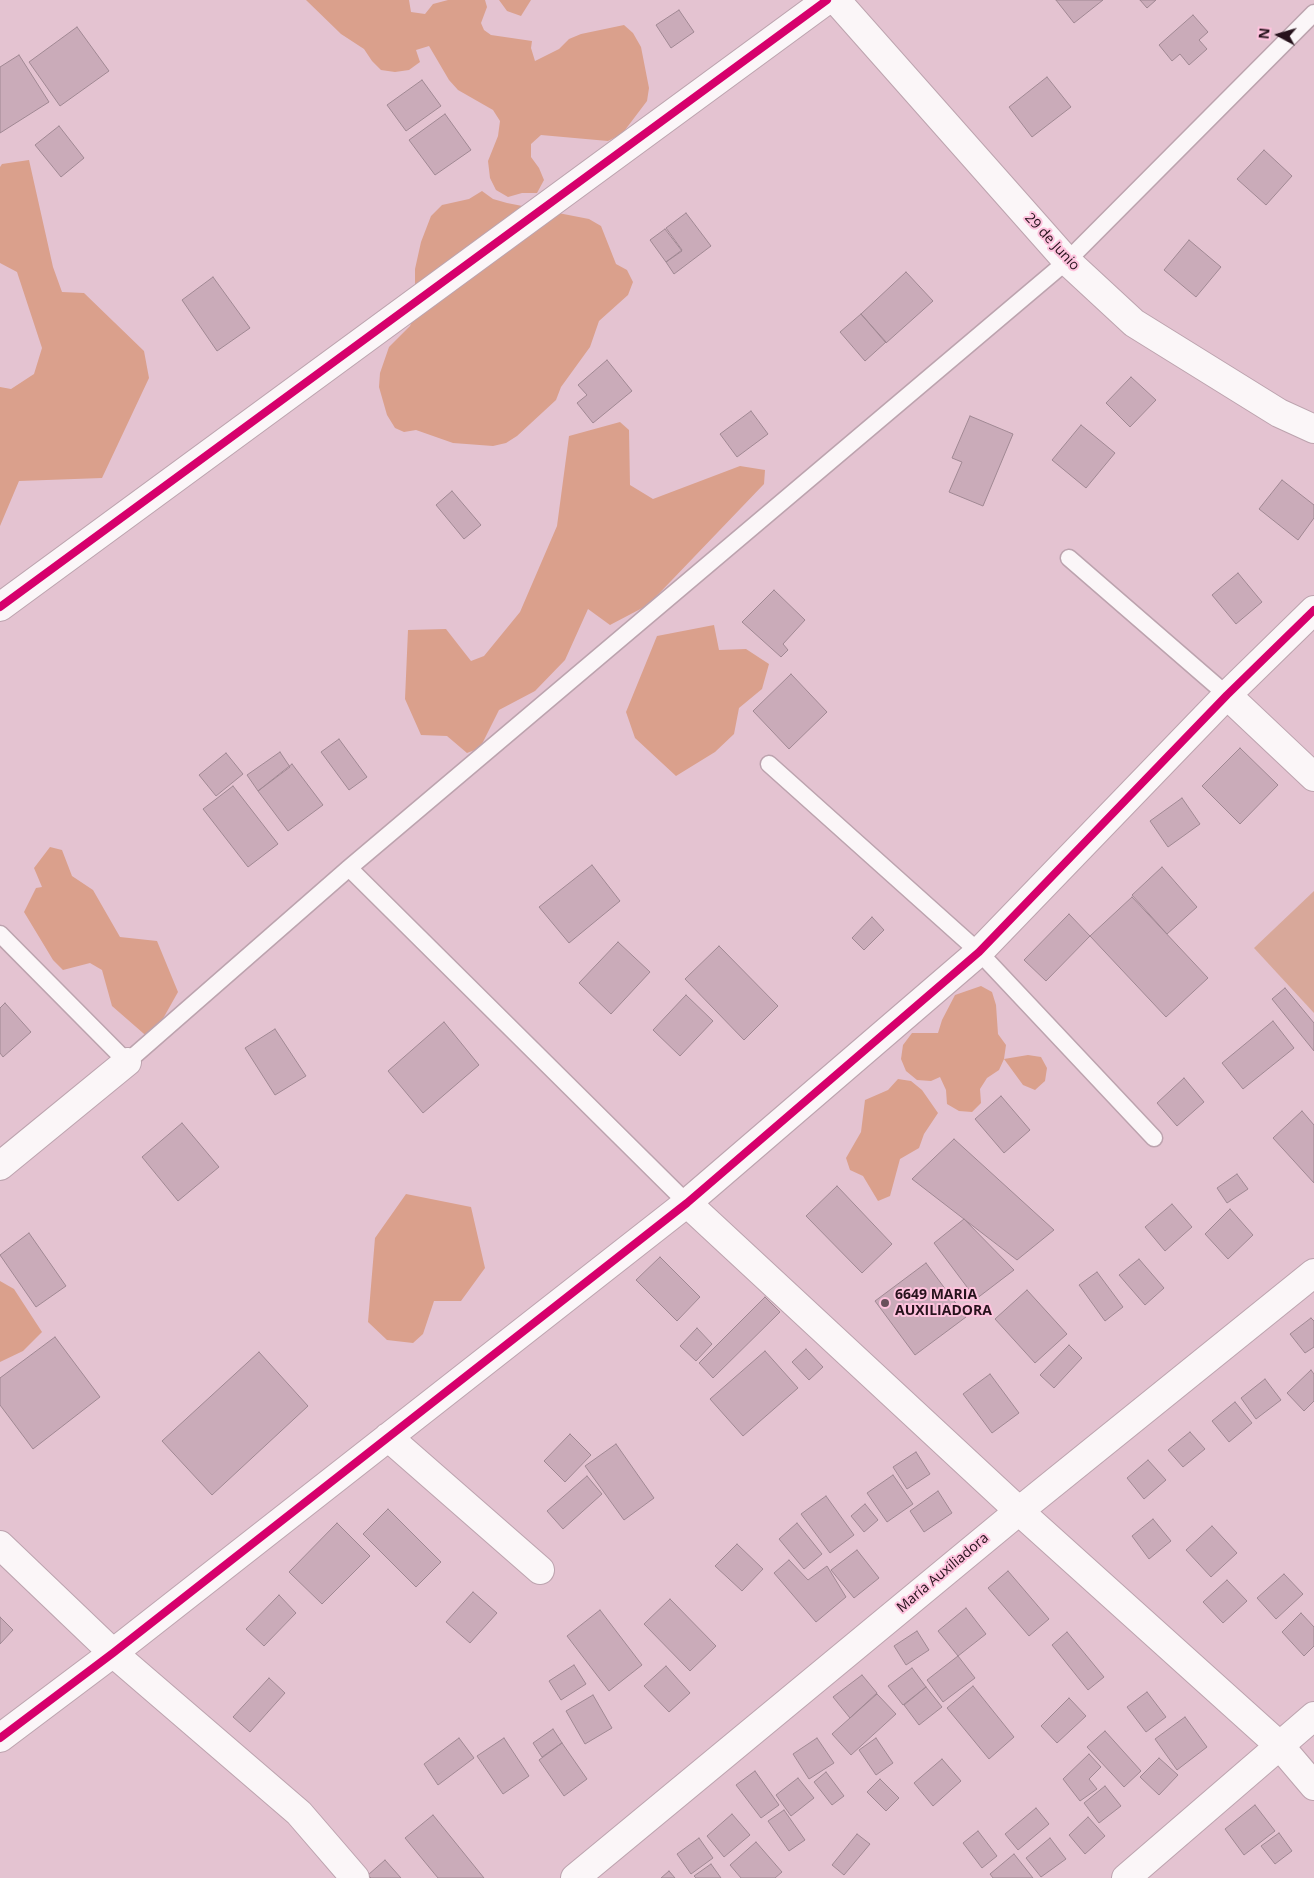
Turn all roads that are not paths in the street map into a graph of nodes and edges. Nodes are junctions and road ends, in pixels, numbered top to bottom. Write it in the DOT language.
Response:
graph roads {
  1 [pos="828,0"];
  2 [pos="836,0"];
  3 [pos="1314,13"];
  4 [pos="1067,261"];
  5 [pos="1314,429"];
  6 [pos="1069,558"];
  7 [pos="0,607"];
  8 [pos="1314,610"];
  9 [pos="1227,695"];
  10 [pos="769,764"];
  11 [pos="1314,776"];
  12 [pos="349,868"];
  13 [pos="0,934"];
  14 [pos="979,952"];
  15 [pos="127,1062"];
  16 [pos="1154,1138"];
  17 [pos="0,1166"];
  18 [pos="687,1203"];
  19 [pos="1314,1273"];
  20 [pos="388,1437"];
  21 [pos="1019,1511"];
  22 [pos="0,1545"];
  23 [pos="540,1570"];
  24 [pos="112,1653"];
  25 [pos="1314,1716"];
  26 [pos="0,1738"];
  27 [pos="1280,1746"];
  28 [pos="1314,1786"];
  29 [pos="355,1878"];
  30 [pos="575,1878"];
  31 [pos="1126,1878"];
  1 -- 7 [label="street"];
  2 -- 4 [label="street, 29 de Junio"];
  3 -- 4 [label="lane"];
  4 -- 5 [label="street, 29 de Junio"];
  4 -- 12 [label="lane"];
  6 -- 9 [label="lane"];
  8 -- 9 [label="street"];
  9 -- 11 [label="street"];
  9 -- 14 [label="street"];
  10 -- 14 [label="lane"];
  12 -- 15 [label="lane"];
  12 -- 18 [label="lane"];
  13 -- 15 [label="lane"];
  14 -- 16 [label="lane"];
  14 -- 18 [label="street"];
  15 -- 17 [label="street"];
  18 -- 20 [label="street"];
  18 -- 21 [label="street"];
  19 -- 21 [label="street, María Auxiliadora"];
  20 -- 23 [label="street"];
  20 -- 24 [label="street"];
  21 -- 27 [label="street"];
  21 -- 30 [label="street, María Auxiliadora"];
  22 -- 24 [label="street"];
  24 -- 26 [label="street"];
  24 -- 29 [label="street"];
  25 -- 27 [label="street"];
  27 -- 28 [label="street"];
  27 -- 31 [label="street"];
}
